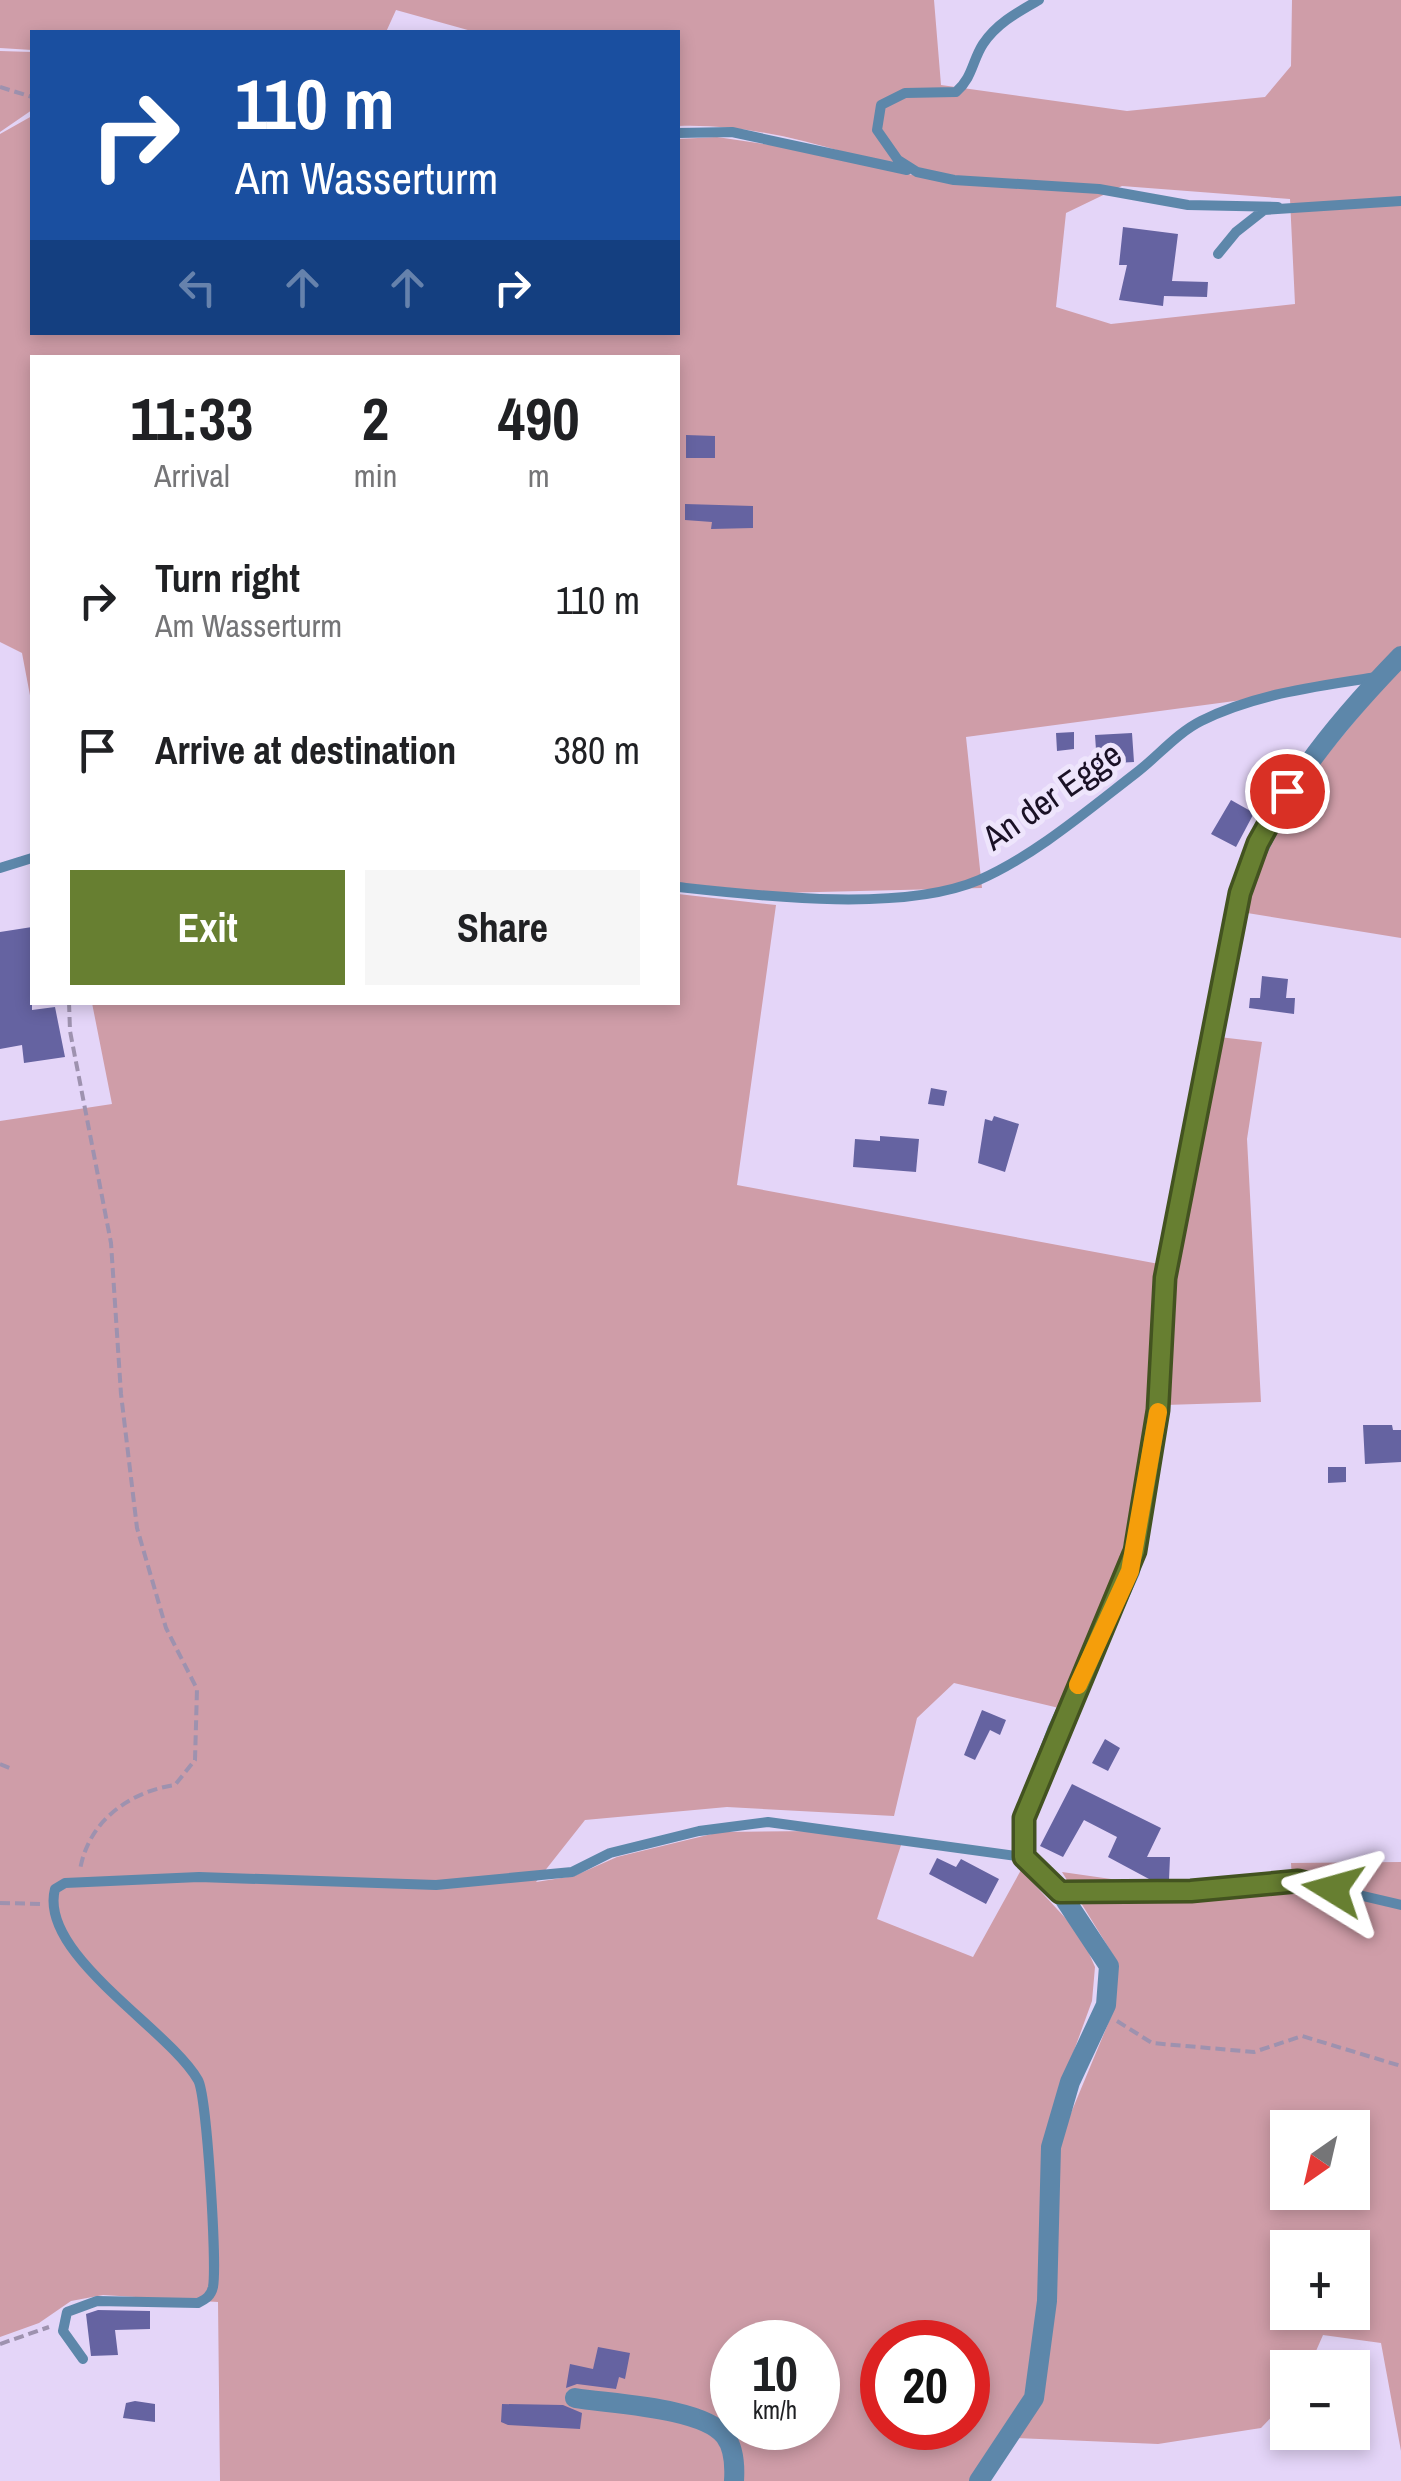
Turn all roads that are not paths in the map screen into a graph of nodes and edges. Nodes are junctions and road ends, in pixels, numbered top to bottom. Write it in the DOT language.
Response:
graph roads {
  1 [pos="1040,0"];
  2 [pos="680,133"];
  3 [pos="917,172"];
  4 [pos="1401,201"];
  5 [pos="1278,207"];
  6 [pos="1218,254"];
  7 [pos="1401,656"];
  8 [pos="1381,676"];
  9 [pos="30,859"];
  10 [pos="0,868"];
  11 [pos="680,888"];
  12 [pos="1024,1857"];
  13 [pos="1060,1892"];
  14 [pos="1401,1905"];
  15 [pos="83,2359"];
  16 [pos="574,2398"];
  17 [pos="734,2481"];
  18 [pos="978,2481"];
  1 -- 3 [label="lane"];
  2 -- 3 [label="lane"];
  3 -- 5 [label="lane"];
  4 -- 5 [label="lane"];
  5 -- 6 [label="lane"];
  7 -- 8 [label="street"];
  8 -- 11 [label="lane, An der Egge"];
  8 -- 12 [label="street"];
  9 -- 10 [label="lane"];
  12 -- 13 [label="street"];
  12 -- 15 [label="lane"];
  13 -- 14 [label="lane"];
  13 -- 18 [label="street"];
  16 -- 17 [label="street"];
}
